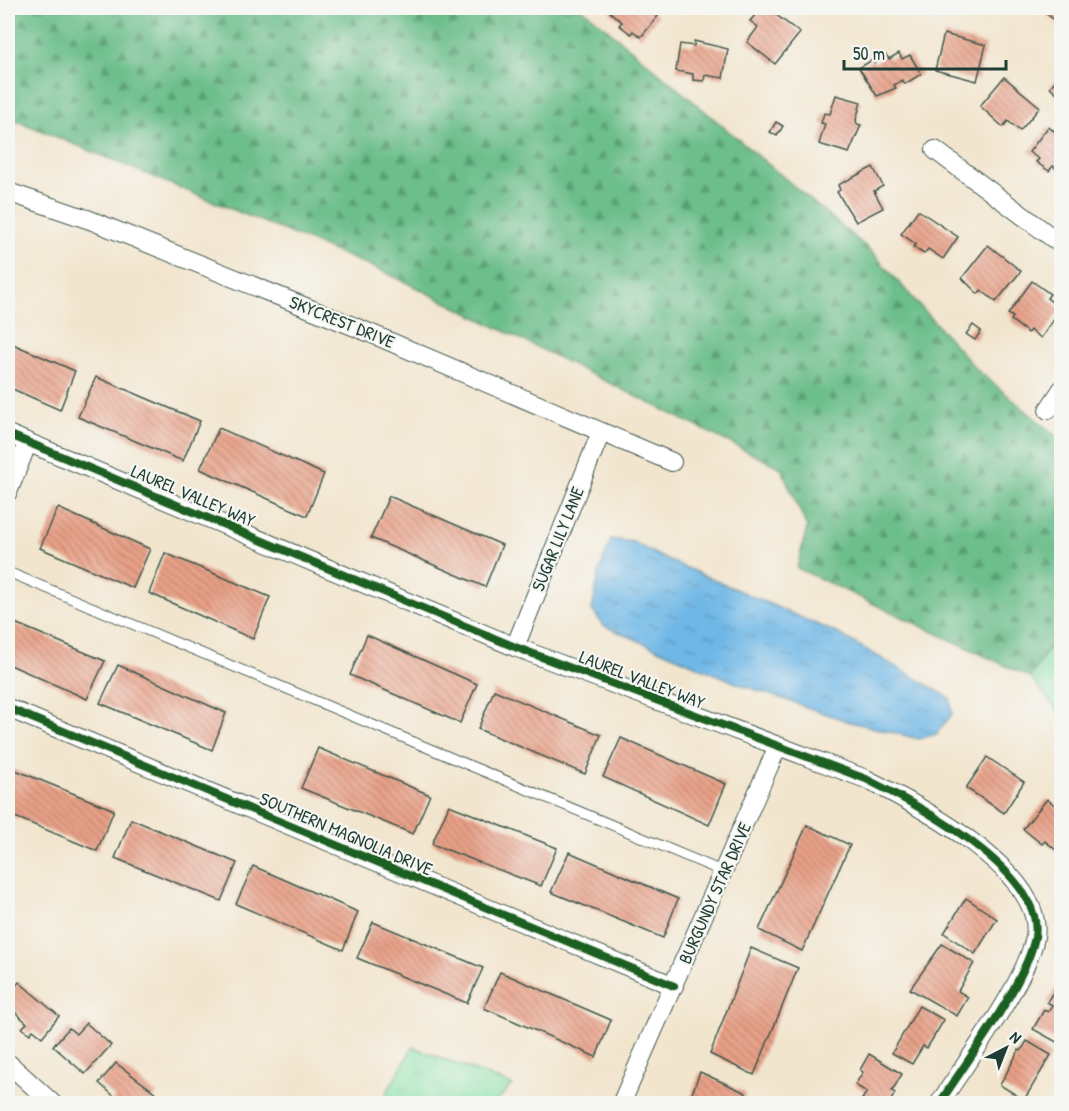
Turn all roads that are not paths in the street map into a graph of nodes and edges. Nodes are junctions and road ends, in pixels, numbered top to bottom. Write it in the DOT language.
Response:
graph roads {
  1 [pos="935,150"];
  2 [pos="8,192"];
  3 [pos="1062,244"];
  4 [pos="1062,389"];
  5 [pos="1048,410"];
  6 [pos="601,432"];
  7 [pos="8,434"];
  8 [pos="28,442"];
  9 [pos="672,462"];
  10 [pos="8,492"];
  11 [pos="8,572"];
  12 [pos="514,647"];
  13 [pos="8,708"];
  14 [pos="777,748"];
  15 [pos="724,872"];
  16 [pos="674,986"];
  17 [pos="8,1063"];
  18 [pos="52,1104"];
  19 [pos="621,1104"];
  20 [pos="939,1104"];
  1 -- 3 [label="street"];
  2 -- 6 [label="street, SKYCREST DRIVE"];
  4 -- 5 [label="street"];
  6 -- 9 [label="street, SKYCREST DRIVE"];
  6 -- 12 [label="street, SUGAR LILY LANE"];
  7 -- 8 [label="street, LAUREL VALLEY WAY"];
  8 -- 10 [label="street"];
  8 -- 12 [label="street, LAUREL VALLEY WAY"];
  11 -- 15 [label="lane"];
  12 -- 14 [label="street, LAUREL VALLEY WAY"];
  13 -- 16 [label="street, SOUTHERN MAGNOLIA DRIVE"];
  14 -- 15 [label="street, BURGUNDY STAR DRIVE"];
  14 -- 20 [label="street, LAUREL VALLEY WAY"];
  15 -- 16 [label="street, BURGUNDY STAR DRIVE"];
  16 -- 19 [label="street, BURGUNDY STAR DRIVE"];
  17 -- 18 [label="street"];
}
